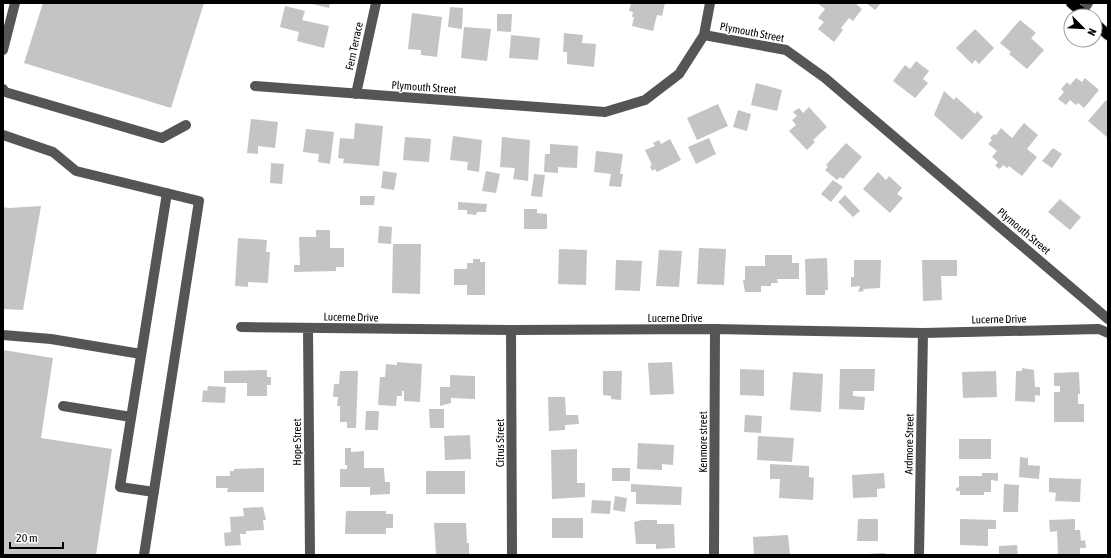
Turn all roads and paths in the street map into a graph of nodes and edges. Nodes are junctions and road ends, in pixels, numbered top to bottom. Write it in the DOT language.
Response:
graph roads {
  1 [pos="15,3"];
  2 [pos="376,3"];
  3 [pos="710,3"];
  4 [pos="704,35"];
  5 [pos="3,50"];
  6 [pos="255,86"];
  7 [pos="3,89"];
  8 [pos="356,94"];
  9 [pos="186,125"];
  10 [pos="3,134"];
  11 [pos="167,193"];
  12 [pos="1108,319"];
  13 [pos="241,327"];
  14 [pos="308,328"];
  15 [pos="715,329"];
  16 [pos="511,330"];
  17 [pos="923,333"];
  18 [pos="1108,333"];
  19 [pos="3,335"];
  20 [pos="141,354"];
  21 [pos="63,406"];
  22 [pos="131,417"];
  23 [pos="154,492"];
  24 [pos="144,555"];
  25 [pos="310,555"];
  26 [pos="512,555"];
  27 [pos="714,555"];
  28 [pos="919,555"];
  1 -- 5 [label="street"];
  2 -- 8 [label="street, Fern Terrace"];
  3 -- 4 [label="street"];
  4 -- 8 [label="street, Plymouth Street"];
  4 -- 12 [label="street, Plymouth Street"];
  6 -- 8 [label="street, Plymouth Street"];
  7 -- 9 [label="street"];
  10 -- 11 [label="street"];
  11 -- 20 [label="street"];
  11 -- 23 [label="street"];
  13 -- 14 [label="street, Lucerne Drive"];
  14 -- 16 [label="street, Lucerne Drive"];
  14 -- 25 [label="street, Hope Street"];
  15 -- 16 [label="street, Lucerne Drive"];
  15 -- 17 [label="street, Lucerne Drive"];
  15 -- 27 [label="street, Kenmore street"];
  16 -- 26 [label="street, Citrus Street"];
  17 -- 18 [label="street, Lucerne Drive"];
  17 -- 28 [label="street, Ardmore Street"];
  19 -- 20 [label="street"];
  20 -- 22 [label="street"];
  21 -- 22 [label="street"];
  22 -- 23 [label="street"];
  23 -- 24 [label="street"];
}
